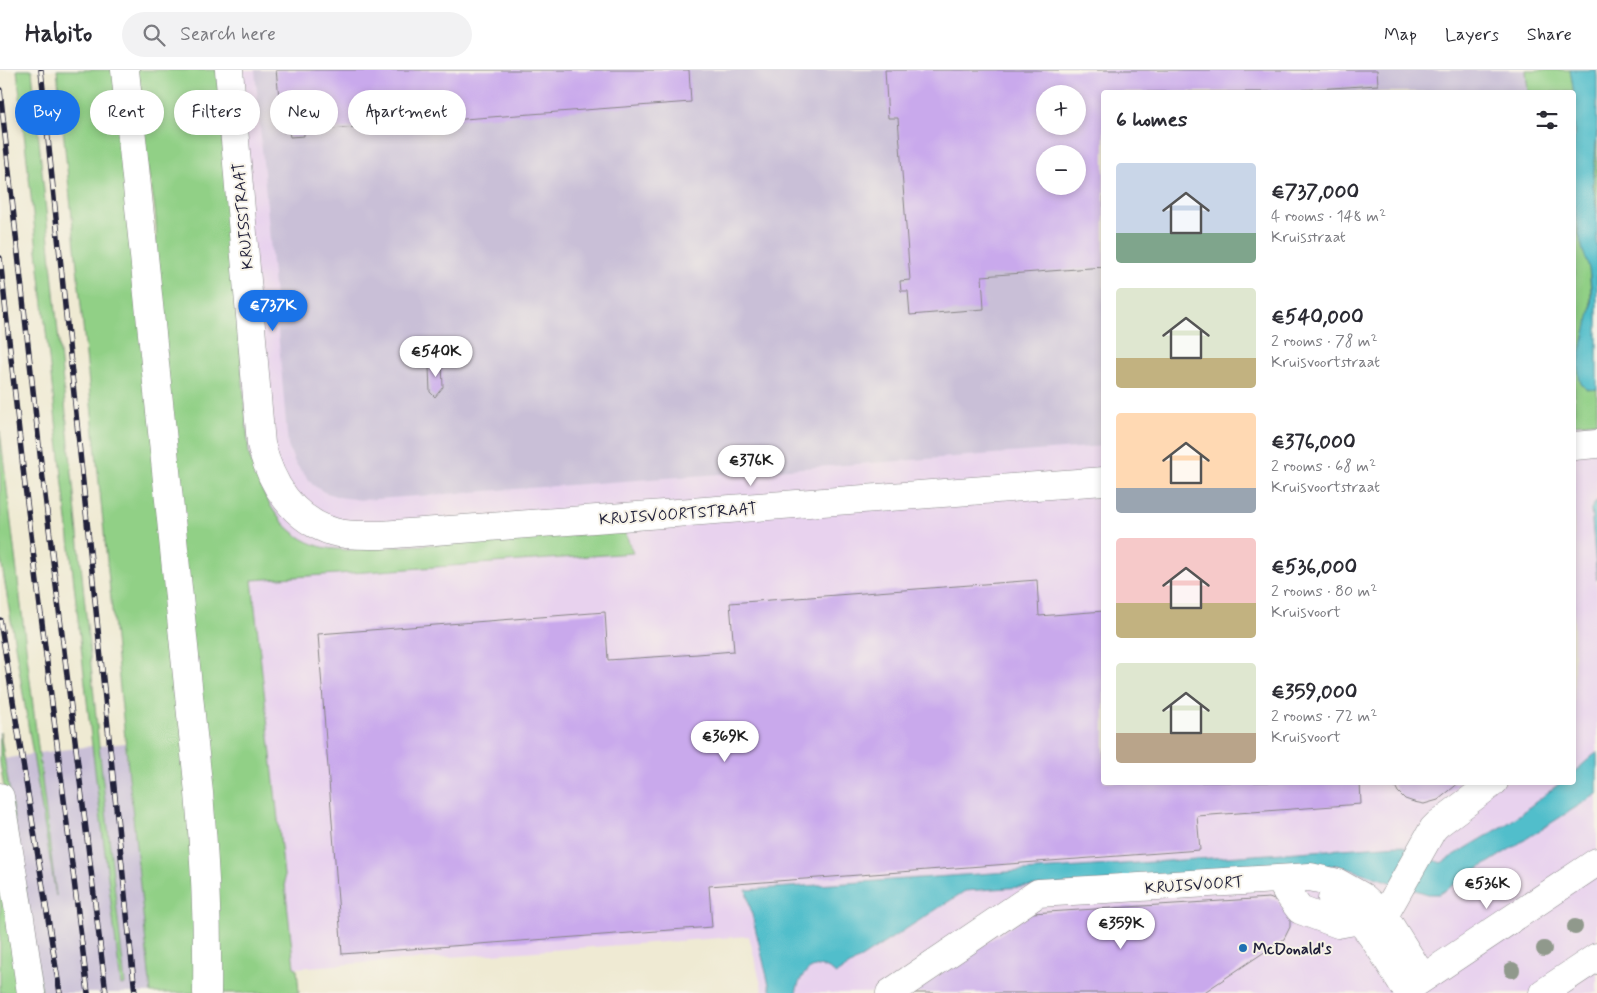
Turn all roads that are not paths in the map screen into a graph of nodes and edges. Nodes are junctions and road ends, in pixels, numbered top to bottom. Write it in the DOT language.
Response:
graph roads {
  1 [pos="125,70"];
  2 [pos="229,70"];
  3 [pos="1597,444"];
  4 [pos="1576,446"];
  5 [pos="1101,481"];
  6 [pos="401,534"];
  7 [pos="1490,785"];
  8 [pos="0,797"];
  9 [pos="1597,862"];
  10 [pos="1038,894"];
  11 [pos="1380,911"];
  12 [pos="1597,957"];
  13 [pos="1410,987"];
  14 [pos="31,993"];
  15 [pos="207,993"];
  16 [pos="890,993"];
  17 [pos="1543,993"];
  1 -- 15 [label="street"];
  2 -- 6 [label="street, KRUISSTRAAT"];
  3 -- 4 [label="street"];
  5 -- 6 [label="street, KRUISVOORTSTRAAT"];
  7 -- 11 [label="street"];
  8 -- 14 [label="street"];
  9 -- 13 [label="street, KRUISVOORT"];
  10 -- 11 [label="street"];
  10 -- 11 [label="street, KRUISVOORT"];
  10 -- 16 [label="street"];
  11 -- 13 [label="street, KRUISVOORT"];
  12 -- 17 [label="street"];
}
